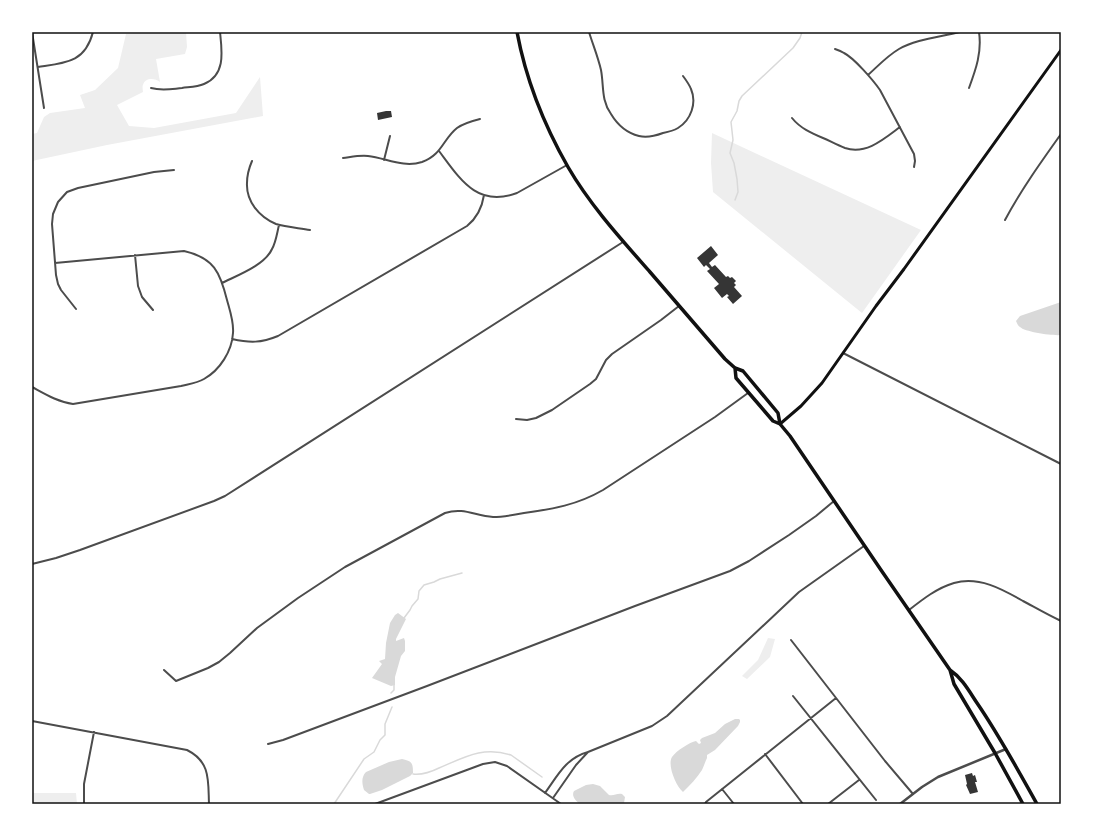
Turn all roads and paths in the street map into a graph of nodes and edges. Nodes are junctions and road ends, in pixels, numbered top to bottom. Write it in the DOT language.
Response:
graph roads {
  1 [pos="32,32"];
  2 [pos="93,32"];
  3 [pos="220,32"];
  4 [pos="517,32"];
  5 [pos="589,32"];
  6 [pos="960,32"];
  7 [pos="979,32"];
  8 [pos="835,49"];
  9 [pos="1061,50"];
  10 [pos="38,67"];
  11 [pos="868,75"];
  12 [pos="683,76"];
  13 [pos="151,88"];
  14 [pos="969,88"];
  15 [pos="44,108"];
  16 [pos="792,118"];
  17 [pos="480,119"];
  18 [pos="900,127"];
  19 [pos="1061,134"];
  20 [pos="390,136"];
  21 [pos="439,152"];
  22 [pos="343,158"];
  23 [pos="384,160"];
  24 [pos="252,162"];
  25 [pos="567,165"];
  26 [pos="914,167"];
  27 [pos="174,170"];
  28 [pos="484,195"];
  29 [pos="1005,220"];
  30 [pos="279,225"];
  31 [pos="310,230"];
  32 [pos="623,242"];
  33 [pos="135,255"];
  34 [pos="55,263"];
  35 [pos="222,283"];
  36 [pos="679,306"];
  37 [pos="76,309"];
  38 [pos="153,310"];
  39 [pos="232,340"];
  40 [pos="843,353"];
  41 [pos="735,368"];
  42 [pos="32,387"];
  43 [pos="748,393"];
  44 [pos="516,419"];
  45 [pos="780,424"];
  46 [pos="1061,464"];
  47 [pos="834,501"];
  48 [pos="864,546"];
  49 [pos="32,564"];
  50 [pos="908,610"];
  51 [pos="1061,621"];
  52 [pos="791,640"];
  53 [pos="164,670"];
  54 [pos="950,670"];
  55 [pos="793,696"];
  56 [pos="836,698"];
  57 [pos="811,718"];
  58 [pos="32,721"];
  59 [pos="94,732"];
  60 [pos="268,744"];
  61 [pos="1006,749"];
  62 [pos="588,752"];
  63 [pos="995,753"];
  64 [pos="766,754"];
  65 [pos="859,780"];
  66 [pos="722,789"];
  67 [pos="545,793"];
  68 [pos="913,794"];
  69 [pos="553,798"];
  70 [pos="876,800"];
  71 [pos="84,804"];
  72 [pos="209,804"];
  73 [pos="375,804"];
  74 [pos="561,804"];
  75 [pos="705,804"];
  76 [pos="734,804"];
  77 [pos="804,804"];
  78 [pos="828,804"];
  79 [pos="900,804"];
  80 [pos="1023,804"];
  81 [pos="1037,804"];
  1 -- 10 [label="street"];
  2 -- 10 [label="street"];
  3 -- 13 [label="street"];
  4 -- 25 [label="main road"];
  5 -- 12 [label="street"];
  6 -- 11 [label="street"];
  7 -- 14 [label="street"];
  8 -- 11 [label="street"];
  9 -- 40 [label="main road"];
  10 -- 15 [label="street"];
  11 -- 18 [label="street"];
  16 -- 18 [label="street"];
  17 -- 21 [label="street"];
  18 -- 26 [label="street"];
  19 -- 29 [label="street"];
  20 -- 23 [label="street"];
  21 -- 23 [label="street"];
  21 -- 28 [label="street"];
  22 -- 23 [label="street"];
  24 -- 30 [label="street"];
  25 -- 28 [label="street"];
  25 -- 32 [label="main road"];
  27 -- 34 [label="street"];
  28 -- 39 [label="street"];
  30 -- 31 [label="street"];
  30 -- 35 [label="street"];
  32 -- 36 [label="main road"];
  32 -- 49 [label="street"];
  33 -- 34 [label="street"];
  33 -- 35 [label="street"];
  33 -- 38 [label="street"];
  34 -- 37 [label="street"];
  35 -- 39 [label="street"];
  36 -- 41 [label="main road"];
  36 -- 44 [label="street"];
  39 -- 42 [label="street"];
  40 -- 45 [label="main road"];
  40 -- 46 [label="street"];
  41 -- 43 [label="main road"];
  41 -- 45 [label="main road"];
  43 -- 45 [label="main road"];
  43 -- 53 [label="street"];
  45 -- 47 [label="main road"];
  47 -- 48 [label="main road"];
  47 -- 60 [label="street"];
  48 -- 50 [label="main road"];
  48 -- 62 [label="street"];
  50 -- 51 [label="street"];
  50 -- 54 [label="main road"];
  52 -- 56 [label="street"];
  54 -- 61 [label="main road"];
  54 -- 63 [label="main road"];
  55 -- 57 [label="street"];
  56 -- 57 [label="street"];
  56 -- 68 [label="street"];
  57 -- 64 [label="street"];
  57 -- 65 [label="street"];
  58 -- 59 [label="street"];
  59 -- 71 [label="street"];
  59 -- 72 [label="street"];
  61 -- 63 [label="street"];
  61 -- 81 [label="main road"];
  62 -- 67 [label="street"];
  62 -- 69 [label="street"];
  63 -- 68 [label="street"];
  63 -- 80 [label="main road"];
  64 -- 66 [label="street"];
  64 -- 77 [label="street"];
  65 -- 70 [label="street"];
  65 -- 78 [label="street"];
  66 -- 75 [label="street"];
  66 -- 76 [label="street"];
  67 -- 69 [label="street"];
  67 -- 73 [label="street"];
  68 -- 79 [label="street"];
  69 -- 74 [label="street"];
}
